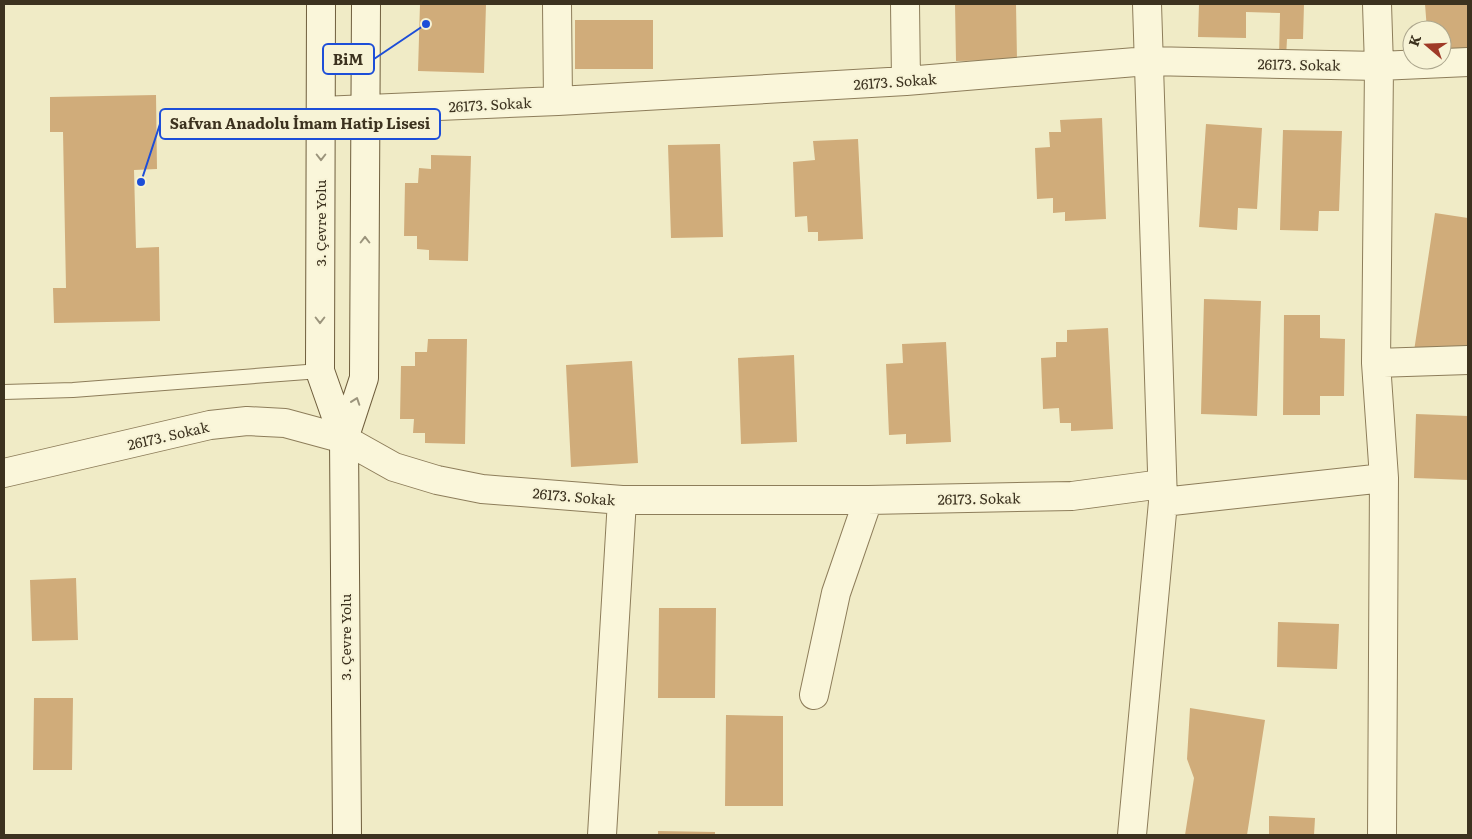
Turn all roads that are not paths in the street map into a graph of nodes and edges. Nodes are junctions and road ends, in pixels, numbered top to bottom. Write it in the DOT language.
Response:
graph roads {
  1 [pos="321,4"];
  2 [pos="366,4"];
  3 [pos="557,4"];
  4 [pos="905,4"];
  5 [pos="1147,4"];
  6 [pos="1377,4"];
  7 [pos="1148,60"];
  8 [pos="1468,62"];
  9 [pos="1379,66"];
  10 [pos="906,81"];
  11 [pos="558,101"];
  12 [pos="366,110"];
  13 [pos="321,111"];
  14 [pos="1468,360"];
  15 [pos="1376,363"];
  16 [pos="320,371"];
  17 [pos="4,392"];
  18 [pos="344,439"];
  19 [pos="4,474"];
  20 [pos="1384,478"];
  21 [pos="1162,493"];
  22 [pos="622,500"];
  23 [pos="868,500"];
  24 [pos="814,695"];
  25 [pos="347,835"];
  26 [pos="602,835"];
  27 [pos="1132,835"];
  28 [pos="1382,835"];
  1 -- 13 [label="street, 3. Çevre Yolu"];
  2 -- 12 [label="street, 3. Çevre Yolu"];
  3 -- 11 [label="street"];
  4 -- 10 [label="street"];
  5 -- 7 [label="street"];
  6 -- 9 [label="street"];
  7 -- 9 [label="street, 26173. Sokak"];
  7 -- 10 [label="street, 26173. Sokak"];
  7 -- 21 [label="street"];
  8 -- 9 [label="street, 26173. Sokak"];
  9 -- 15 [label="street"];
  10 -- 11 [label="street, 26173. Sokak"];
  11 -- 12 [label="street, 26173. Sokak"];
  12 -- 13 [label="street, 26173. Sokak"];
  18 -- 12 [label="street, 3. Çevre Yolu, one-way"];
  13 -- 16 [label="street, 3. Çevre Yolu, one-way"];
  14 -- 15 [label="street"];
  15 -- 20 [label="street"];
  16 -- 17 [label="lane"];
  16 -- 18 [label="street, 3. Çevre Yolu"];
  18 -- 19 [label="street, 26173. Sokak"];
  18 -- 22 [label="street, 26173. Sokak"];
  18 -- 25 [label="street, 3. Çevre Yolu"];
  20 -- 21 [label="street, 26173. Sokak"];
  20 -- 28 [label="street"];
  21 -- 23 [label="street, 26173. Sokak"];
  21 -- 27 [label="street"];
  22 -- 23 [label="street, 26173. Sokak"];
  22 -- 26 [label="street"];
  23 -- 24 [label="street"];
}
